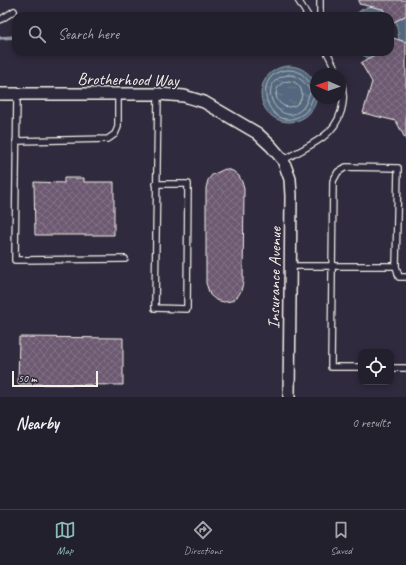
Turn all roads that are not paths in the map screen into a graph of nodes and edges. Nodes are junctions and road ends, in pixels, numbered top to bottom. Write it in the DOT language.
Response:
graph roads {
  1 [pos="298,0"];
  2 [pos="320,0"];
  3 [pos="12,12"];
  4 [pos="306,12"];
  5 [pos="320,12"];
  6 [pos="0,20"];
  7 [pos="329,56"];
  8 [pos="335,68"];
  9 [pos="0,94"];
  10 [pos="17,94"];
  11 [pos="118,94"];
  12 [pos="158,94"];
  13 [pos="343,104"];
  14 [pos="16,141"];
  15 [pos="283,160"];
  16 [pos="156,184"];
  17 [pos="125,259"];
  18 [pos="291,266"];
  19 [pos="332,266"];
  20 [pos="396,266"];
  21 [pos="406,277"];
  22 [pos="358,368"];
  23 [pos="394,368"];
  24 [pos="406,368"];
  25 [pos="289,397"];
  1 -- 4 [label="lane"];
  2 -- 5 [label="lane"];
  3 -- 6 [label="lane"];
  7 -- 8 [label="lane"];
  9 -- 10 [label="street, Brotherhood Way"];
  10 -- 11 [label="street, Brotherhood Way"];
  10 -- 14 [label="lane"];
  11 -- 12 [label="street, Brotherhood Way"];
  11 -- 14 [label="lane"];
  12 -- 15 [label="street, Brotherhood Way"];
  12 -- 16 [label="lane"];
  13 -- 15 [label="lane"];
  14 -- 17 [label="lane"];
  15 -- 18 [label="street, Insurance Avenue"];
  16 -- 16 [label="lane"];
  18 -- 19 [label="lane"];
  18 -- 25 [label="street, Insurance Avenue"];
  19 -- 20 [label="lane"];
  19 -- 20 [label="lane"];
  19 -- 22 [label="lane"];
  20 -- 21 [label="lane"];
  23 -- 24 [label="lane"];
}
